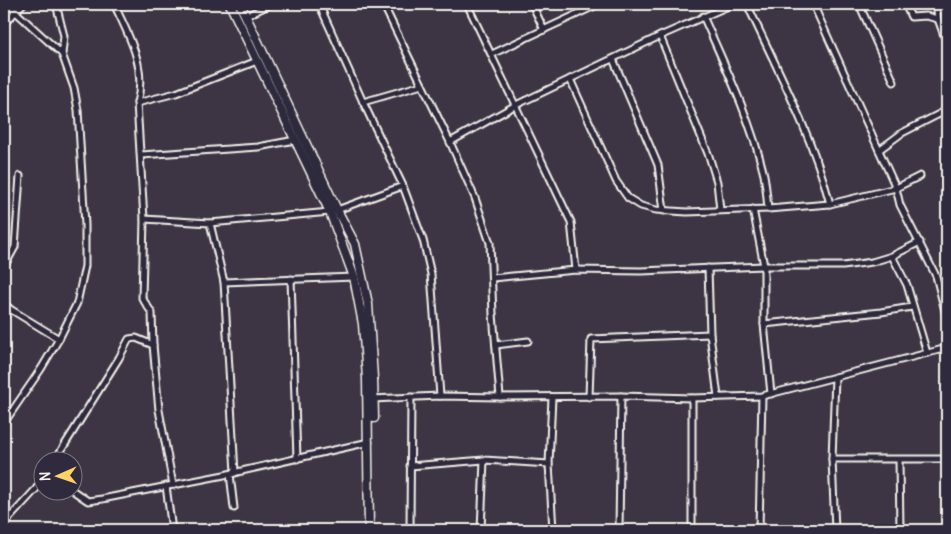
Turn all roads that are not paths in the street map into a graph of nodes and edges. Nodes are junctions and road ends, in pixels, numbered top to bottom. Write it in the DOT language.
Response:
graph roads {
  1 [pos="7,4"];
  2 [pos="23,4"];
  3 [pos="56,4"];
  4 [pos="114,4"];
  5 [pos="230,4"];
  6 [pos="240,4"];
  7 [pos="271,4"];
  8 [pos="320,4"];
  9 [pos="383,4"];
  10 [pos="467,4"];
  11 [pos="532,4"];
  12 [pos="596,4"];
  13 [pos="733,4"];
  14 [pos="747,4"];
  15 [pos="813,4"];
  16 [pos="873,4"];
  17 [pos="905,4"];
  18 [pos="936,4"];
  19 [pos="860,5"];
  20 [pos="15,12"];
  21 [pos="246,16"];
  22 [pos="703,16"];
  23 [pos="938,19"];
  24 [pos="4,24"];
  25 [pos="544,30"];
  26 [pos="660,36"];
  27 [pos="947,44"];
  28 [pos="62,54"];
  29 [pos="492,54"];
  30 [pos="613,59"];
  31 [pos="257,61"];
  32 [pos="570,79"];
  33 [pos="894,82"];
  34 [pos="422,85"];
  35 [pos="363,102"];
  36 [pos="137,103"];
  37 [pos="516,105"];
  38 [pos="947,110"];
  39 [pos="295,140"];
  40 [pos="450,142"];
  41 [pos="879,150"];
  42 [pos="141,155"];
  43 [pos="20,176"];
  44 [pos="920,176"];
  45 [pos="403,186"];
  46 [pos="896,188"];
  47 [pos="830,204"];
  48 [pos="753,209"];
  49 [pos="768,209"];
  50 [pos="720,210"];
  51 [pos="333,211"];
  52 [pos="664,211"];
  53 [pos="144,219"];
  54 [pos="210,223"];
  55 [pos="920,242"];
  56 [pos="892,256"];
  57 [pos="764,266"];
  58 [pos="4,267"];
  59 [pos="708,268"];
  60 [pos="576,270"];
  61 [pos="354,276"];
  62 [pos="492,278"];
  63 [pos="291,279"];
  64 [pos="224,282"];
  65 [pos="4,303"];
  66 [pos="912,307"];
  67 [pos="10,309"];
  68 [pos="4,318"];
  69 [pos="947,319"];
  70 [pos="764,324"];
  71 [pos="710,334"];
  72 [pos="59,339"];
  73 [pos="528,341"];
  74 [pos="496,344"];
  75 [pos="153,345"];
  76 [pos="947,348"];
  77 [pos="927,353"];
  78 [pos="835,377"];
  79 [pos="771,394"];
  80 [pos="440,396"];
  81 [pos="621,396"];
  82 [pos="762,396"];
  83 [pos="411,397"];
  84 [pos="500,397"];
  85 [pos="552,397"];
  86 [pos="589,397"];
  87 [pos="718,397"];
  88 [pos="692,398"];
  89 [pos="371,399"];
  90 [pos="4,423"];
  91 [pos="369,442"];
  92 [pos="60,452"];
  93 [pos="297,459"];
  94 [pos="832,459"];
  95 [pos="947,459"];
  96 [pos="484,460"];
  97 [pos="900,460"];
  98 [pos="549,464"];
  99 [pos="410,466"];
  100 [pos="235,473"];
  101 [pos="173,485"];
  102 [pos="166,486"];
  103 [pos="32,493"];
  104 [pos="82,497"];
  105 [pos="234,508"];
  106 [pos="4,524"];
  107 [pos="172,530"];
  108 [pos="369,530"];
  109 [pos="374,530"];
  110 [pos="410,530"];
  111 [pos="481,530"];
  112 [pos="553,530"];
  113 [pos="619,530"];
  114 [pos="692,530"];
  115 [pos="759,530"];
  116 [pos="835,530"];
  117 [pos="900,530"];
  1 -- 20 [label="street"];
  2 -- 20 [label="street"];
  3 -- 28 [label="street"];
  4 -- 36 [label="street"];
  5 -- 31 [label="street"];
  6 -- 21 [label="street"];
  7 -- 21 [label="street"];
  8 -- 35 [label="street"];
  9 -- 34 [label="street"];
  10 -- 29 [label="street"];
  11 -- 25 [label="street"];
  12 -- 25 [label="street"];
  13 -- 22 [label="street"];
  14 -- 47 [label="street"];
  15 -- 41 [label="street"];
  16 -- 19 [label="street"];
  17 -- 23 [label="street"];
  18 -- 23 [label="street"];
  19 -- 33 [label="street"];
  20 -- 24 [label="street"];
  20 -- 28 [label="street"];
  21 -- 51 [label="street"];
  22 -- 26 [label="street"];
  22 -- 49 [label="street"];
  23 -- 27 [label="street"];
  25 -- 29 [label="street"];
  26 -- 30 [label="street"];
  26 -- 50 [label="street"];
  28 -- 72 [label="street"];
  29 -- 37 [label="street"];
  30 -- 32 [label="street"];
  30 -- 52 [label="street"];
  31 -- 36 [label="street"];
  31 -- 39 [label="street"];
  32 -- 37 [label="street"];
  32 -- 52 [label="street"];
  34 -- 35 [label="street"];
  34 -- 40 [label="street"];
  35 -- 45 [label="street"];
  36 -- 42 [label="street"];
  37 -- 40 [label="street"];
  37 -- 60 [label="street"];
  38 -- 41 [label="street"];
  39 -- 42 [label="street"];
  39 -- 51 [label="street"];
  40 -- 62 [label="street"];
  41 -- 46 [label="street"];
  42 -- 53 [label="street"];
  43 -- 58 [label="street"];
  44 -- 46 [label="street"];
  45 -- 51 [label="street"];
  45 -- 80 [label="street"];
  46 -- 47 [label="street"];
  46 -- 55 [label="street"];
  47 -- 49 [label="street"];
  48 -- 49 [label="street"];
  48 -- 50 [label="street"];
  48 -- 57 [label="street"];
  50 -- 52 [label="street"];
  51 -- 54 [label="street"];
  51 -- 61 [label="street"];
  51 -- 89 [label="street"];
  53 -- 54 [label="street"];
  53 -- 75 [label="street"];
  54 -- 64 [label="street"];
  55 -- 56 [label="street"];
  55 -- 69 [label="street"];
  56 -- 57 [label="street"];
  56 -- 66 [label="street"];
  57 -- 59 [label="street"];
  57 -- 70 [label="street"];
  59 -- 60 [label="street"];
  59 -- 71 [label="street"];
  60 -- 62 [label="street"];
  61 -- 63 [label="street"];
  61 -- 89 [label="street"];
  62 -- 74 [label="street"];
  63 -- 64 [label="street"];
  63 -- 93 [label="street"];
  64 -- 100 [label="street"];
  65 -- 67 [label="street"];
  66 -- 70 [label="street"];
  66 -- 77 [label="street"];
  67 -- 68 [label="street"];
  67 -- 72 [label="street"];
  70 -- 79 [label="street"];
  71 -- 86 [label="street"];
  71 -- 87 [label="street"];
  72 -- 90 [label="street"];
  73 -- 74 [label="street"];
  74 -- 84 [label="street"];
  75 -- 92 [label="street"];
  75 -- 101 [label="street"];
  76 -- 77 [label="street"];
  77 -- 78 [label="street"];
  78 -- 79 [label="street"];
  78 -- 94 [label="street"];
  79 -- 82 [label="street"];
  80 -- 83 [label="street"];
  80 -- 84 [label="street"];
  81 -- 86 [label="street"];
  81 -- 88 [label="street"];
  81 -- 113 [label="street"];
  82 -- 87 [label="street"];
  82 -- 115 [label="street"];
  83 -- 89 [label="street"];
  83 -- 99 [label="street"];
  84 -- 85 [label="street"];
  85 -- 86 [label="street"];
  85 -- 98 [label="street"];
  87 -- 88 [label="street"];
  88 -- 114 [label="street"];
  89 -- 91 [label="street"];
  89 -- 109 [label="street"];
  91 -- 93 [label="street"];
  91 -- 108 [label="street"];
  93 -- 100 [label="street"];
  94 -- 97 [label="street"];
  94 -- 116 [label="street"];
  95 -- 97 [label="street"];
  96 -- 98 [label="street"];
  96 -- 99 [label="street"];
  96 -- 111 [label="street"];
  97 -- 117 [label="street"];
  98 -- 112 [label="street"];
  99 -- 110 [label="street"];
  100 -- 101 [label="street"];
  100 -- 105 [label="street"];
  101 -- 102 [label="street"];
  102 -- 104 [label="street"];
  102 -- 107 [label="street"];
  103 -- 106 [label="street"];
}
